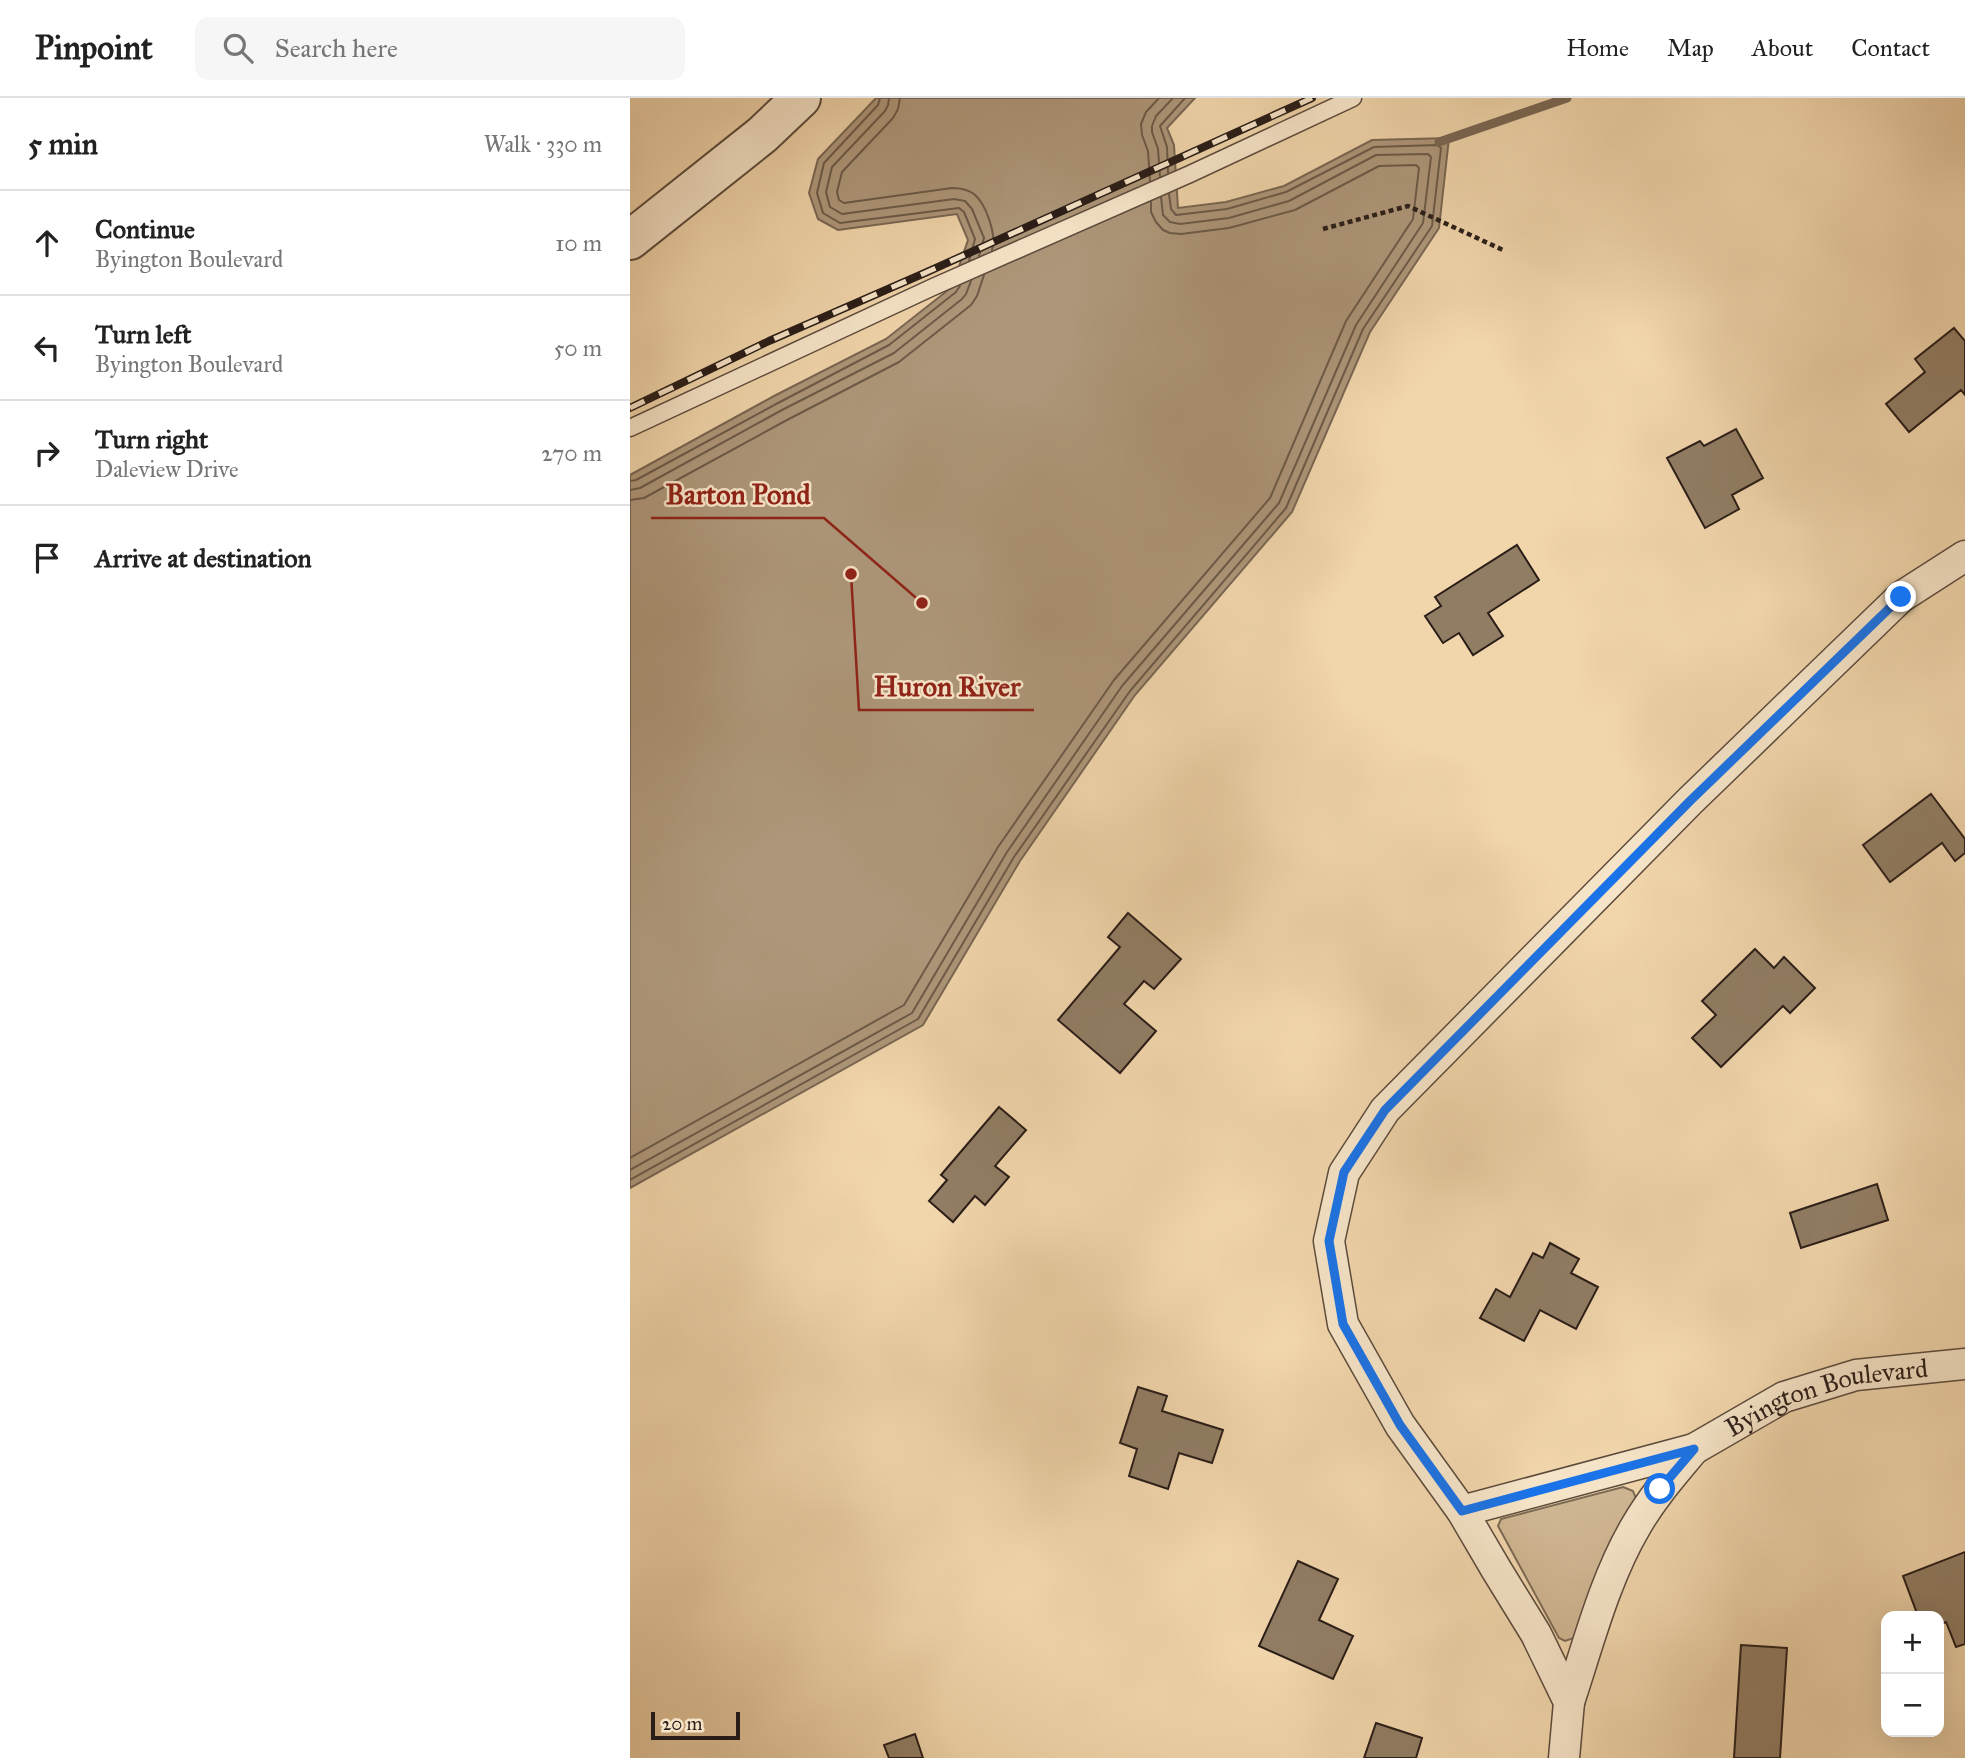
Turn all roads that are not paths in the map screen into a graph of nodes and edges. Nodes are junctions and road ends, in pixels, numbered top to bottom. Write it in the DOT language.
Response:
graph roads {
  1 [pos="801,98"];
  2 [pos="1353,98"];
  3 [pos="630,240"];
  4 [pos="630,428"];
  5 [pos="1965,556"];
  6 [pos="1965,1363"];
  7 [pos="1694,1449"];
  8 [pos="1462,1511"];
  9 [pos="1569,1702"];
  10 [pos="1564,1758"];
  1 -- 3 [label="street"];
  2 -- 4 [label="lane"];
  5 -- 8 [label="street"];
  6 -- 7 [label="street, Byington Boulevard"];
  7 -- 8 [label="street, Byington Boulevard"];
  7 -- 9 [label="street, Byington Boulevard"];
  8 -- 9 [label="street"];
  9 -- 10 [label="street, Byington Boulevard"];
}
